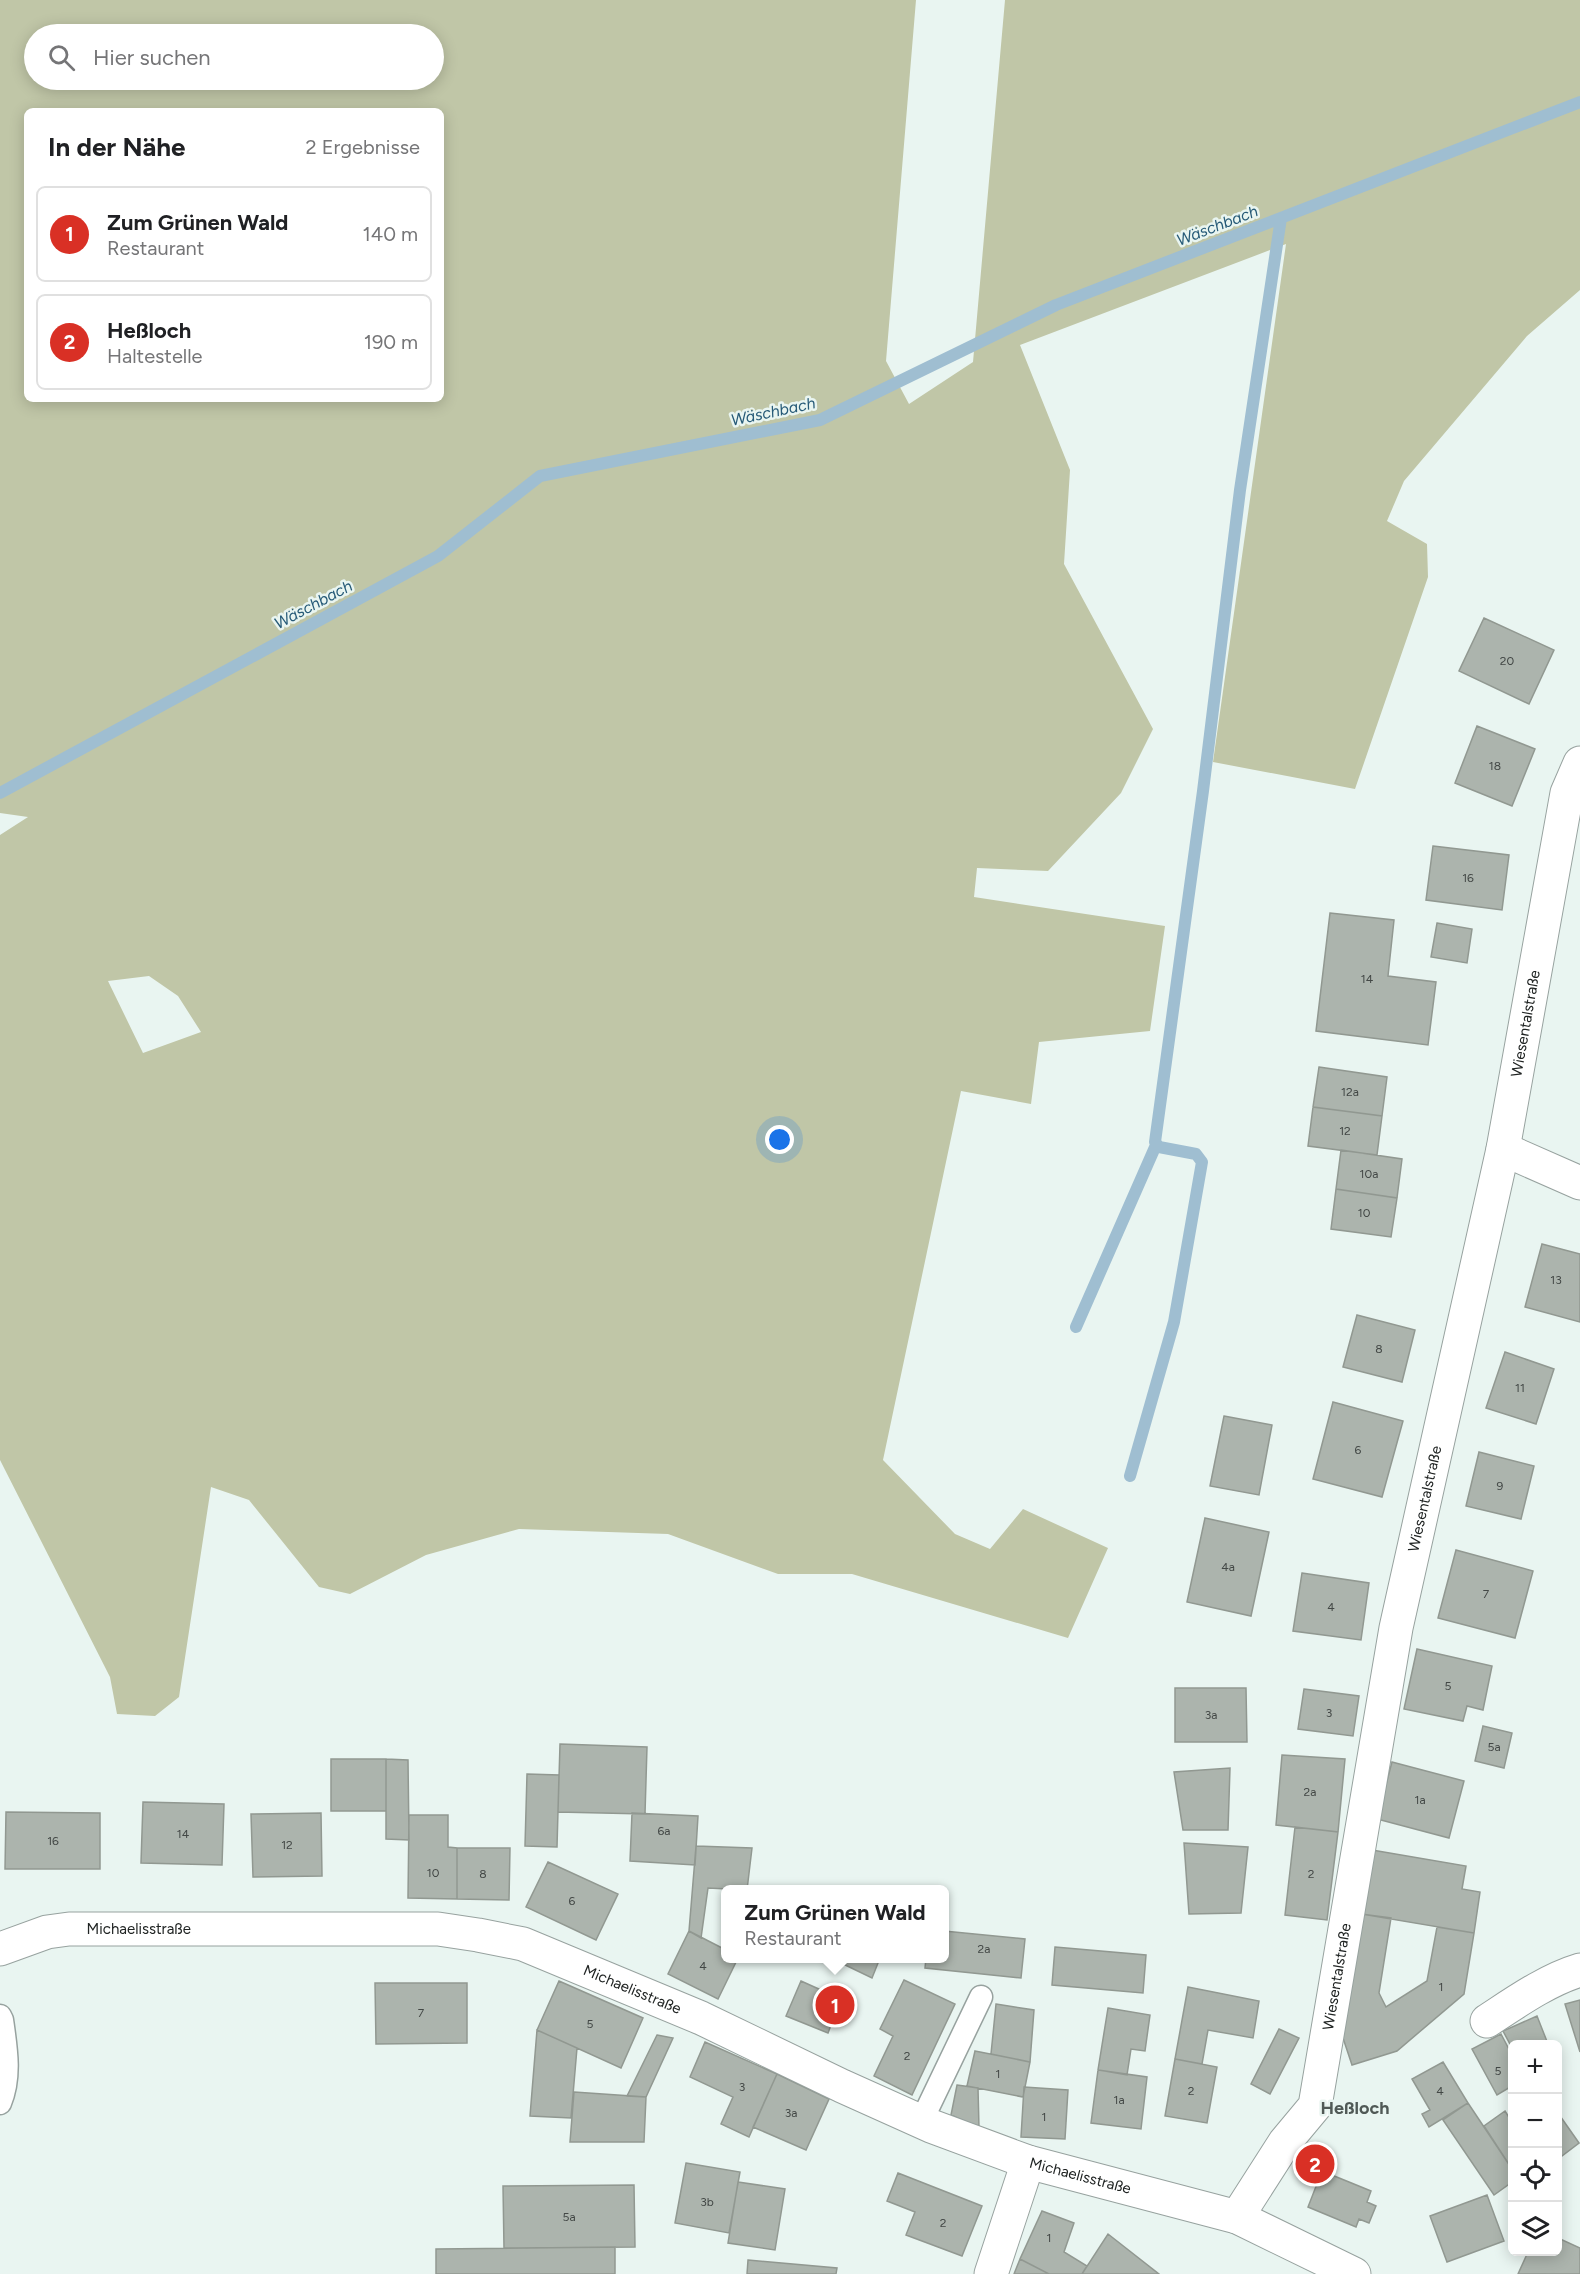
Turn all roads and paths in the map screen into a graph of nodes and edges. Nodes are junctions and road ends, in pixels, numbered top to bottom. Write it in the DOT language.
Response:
graph roads {
  1 [pos="1580,763"];
  2 [pos="1503,1149"];
  3 [pos="1580,1183"];
  4 [pos="0,1949"];
  5 [pos="1580,1970"];
  6 [pos="981,1997"];
  7 [pos="0,2016"];
  8 [pos="1487,2021"];
  9 [pos="0,2103"];
  10 [pos="921,2121"];
  11 [pos="1028,2162"];
  12 [pos="1237,2217"];
  13 [pos="991,2274"];
  14 [pos="1354,2274"];
  1 -- 2 [label="street, Wiesentalstraße"];
  2 -- 3 [label="street"];
  2 -- 12 [label="street, Wiesentalstraße"];
  4 -- 10 [label="street, Michaelisstraße"];
  5 -- 8 [label="street"];
  6 -- 10 [label="lane"];
  7 -- 9 [label="lane"];
  10 -- 11 [label="street, Michaelisstraße"];
  11 -- 12 [label="street, Michaelisstraße"];
  11 -- 13 [label="street"];
  12 -- 14 [label="street, Michaelisstraße"];
}
